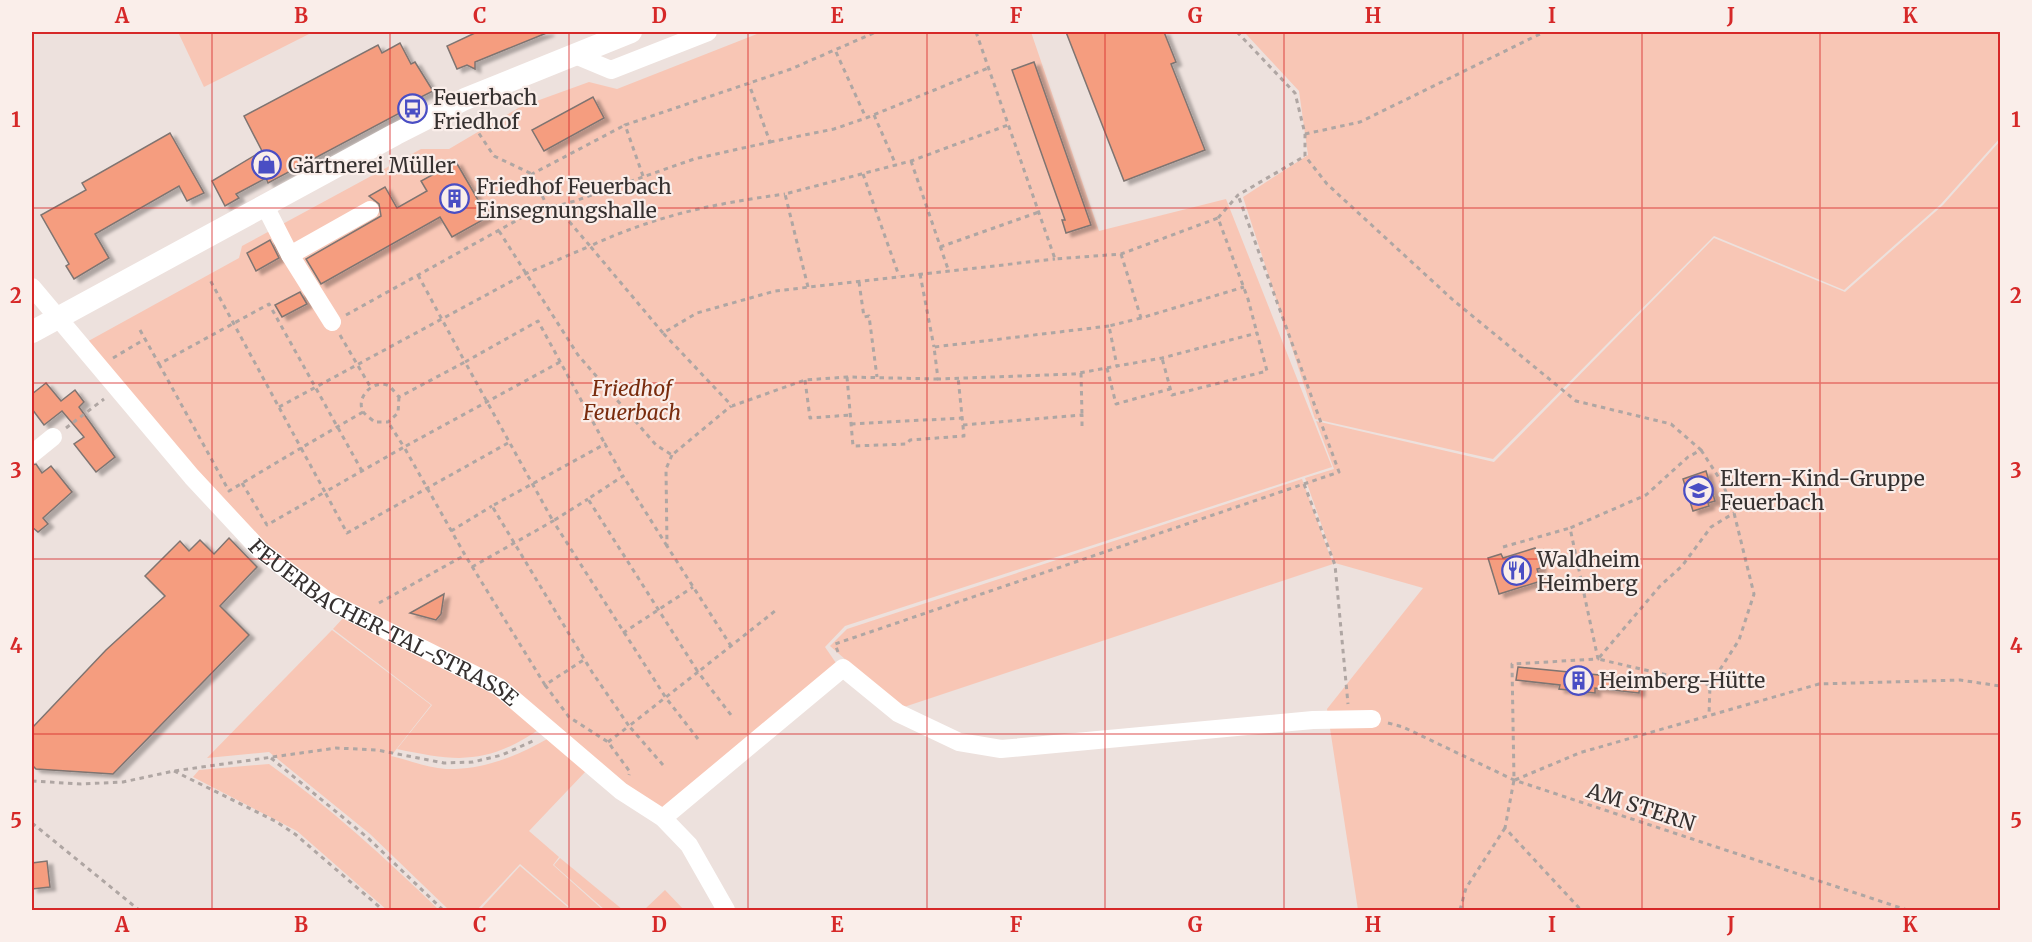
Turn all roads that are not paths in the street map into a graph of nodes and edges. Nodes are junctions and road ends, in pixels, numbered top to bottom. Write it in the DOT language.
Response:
graph roads {
  1 [pos="631,32"];
  2 [pos="708,32"];
  3 [pos="575,55"];
  4 [pos="264,204"];
  5 [pos="370,210"];
  6 [pos="290,255"];
  7 [pos="32,287"];
  8 [pos="55,317"];
  9 [pos="332,322"];
  10 [pos="32,332"];
  11 [pos="53,437"];
  12 [pos="32,454"];
  13 [pos="1372,719"];
  14 [pos="663,818"];
  15 [pos="726,910"];
  1 -- 3 [label="main road"];
  2 -- 3 [label="street"];
  3 -- 4 [label="main road"];
  4 -- 6 [label="street"];
  4 -- 8 [label="main road"];
  5 -- 6 [label="street"];
  6 -- 9 [label="street"];
  7 -- 8 [label="street, FEUERBACHER-TAL-STRASSE"];
  8 -- 10 [label="main road"];
  8 -- 14 [label="street, FEUERBACHER-TAL-STRASSE"];
  11 -- 12 [label="street"];
  13 -- 14 [label="street"];
  14 -- 15 [label="street, FEUERBACHER-TAL-STRASSE"];
}
